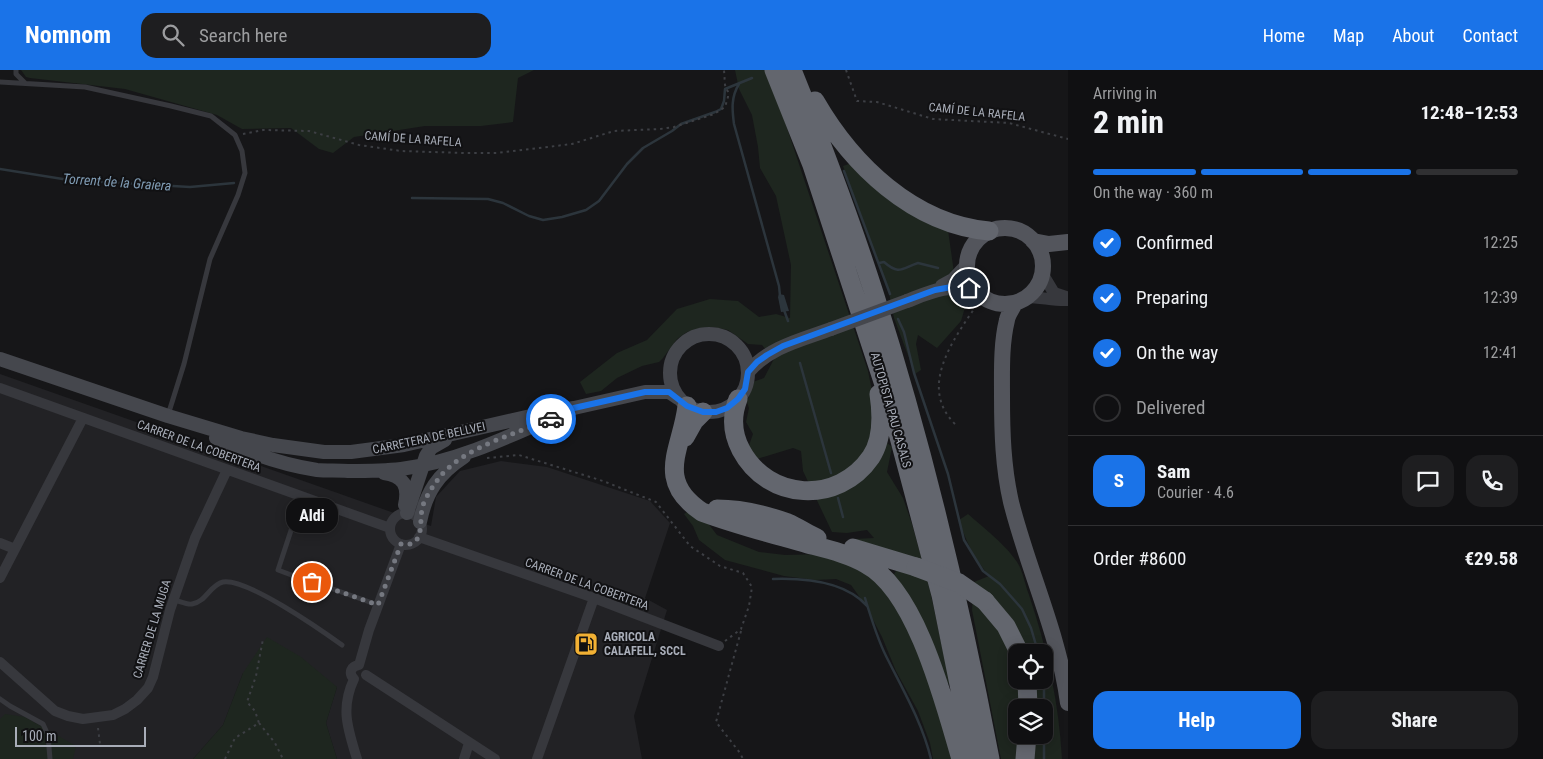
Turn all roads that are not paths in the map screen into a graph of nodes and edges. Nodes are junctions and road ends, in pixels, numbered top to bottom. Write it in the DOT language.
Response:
graph roads {
  1 [pos="16,70"];
  2 [pos="774,70"];
  3 [pos="792,70"];
  4 [pos="0,82"];
  5 [pos="25,84"];
  6 [pos="989,232"];
  7 [pos="1033,241"];
  8 [pos="1068,242"];
  9 [pos="967,265"];
  10 [pos="1043,269"];
  11 [pos="935,290"];
  12 [pos="983,296"];
  13 [pos="1068,299"];
  14 [pos="1021,300"];
  15 [pos="1004,339"];
  16 [pos="783,346"];
  17 [pos="740,349"];
  18 [pos="0,359"];
  19 [pos="877,360"];
  20 [pos="670,365"];
  21 [pos="748,372"];
  22 [pos="0,388"];
  23 [pos="645,392"];
  24 [pos="738,399"];
  25 [pos="689,405"];
  26 [pos="574,408"];
  27 [pos="168,416"];
  28 [pos="83,418"];
  29 [pos="493,425"];
  30 [pos="481,454"];
  31 [pos="423,464"];
  32 [pos="227,470"];
  33 [pos="364,471"];
  34 [pos="302,496"];
  35 [pos="404,513"];
  36 [pos="420,522"];
  37 [pos="390,528"];
  38 [pos="419,537"];
  39 [pos="0,543"];
  40 [pos="401,544"];
  41 [pos="15,549"];
  42 [pos="0,578"];
  43 [pos="594,598"];
  44 [pos="173,600"];
  45 [pos="378,605"];
  46 [pos="1015,644"];
  47 [pos="342,645"];
  48 [pos="719,646"];
  49 [pos="0,662"];
  50 [pos="359,664"];
  51 [pos="366,675"];
  52 [pos="354,679"];
  53 [pos="0,699"];
  54 [pos="1068,704"];
  55 [pos="470,743"];
  56 [pos="1026,744"];
  57 [pos="50,759"];
  58 [pos="357,759"];
  59 [pos="464,759"];
  60 [pos="495,759"];
  61 [pos="537,759"];
  62 [pos="961,759"];
  63 [pos="974,759"];
  64 [pos="990,759"];
  65 [pos="1025,759"];
  1 -- 5 [label="lane"];
  2 -- 19 [label="highway, AUTOPISTA PAU CASALS"];
  3 -- 6 [label="highway"];
  3 -- 64 [label="highway, AUTOPISTA PAU CASALS"];
  4 -- 5 [label="lane"];
  5 -- 27 [label="lane"];
  6 -- 7 [label="main road"];
  6 -- 9 [label="main road"];
  7 -- 8 [label="main road"];
  7 -- 10 [label="main road"];
  8 -- 10 [label="main road"];
  9 -- 11 [label="main road"];
  9 -- 12 [label="main road"];
  10 -- 13 [label="street"];
  10 -- 14 [label="main road"];
  11 -- 12 [label="main road"];
  11 -- 16 [label="main road, bridge"];
  12 -- 14 [label="main road"];
  12 -- 15 [label="main road"];
  13 -- 14 [label="street"];
  14 -- 15 [label="main road"];
  15 -- 54 [label="main road"];
  16 -- 17 [label="main road"];
  16 -- 21 [label="main road"];
  17 -- 20 [label="main road"];
  17 -- 21 [label="main road"];
  18 -- 27 [label="main road, CARRETERA DE BELLVEI"];
  19 -- 24 [label="highway"];
  19 -- 63 [label="highway, AUTOPISTA PAU CASALS"];
  20 -- 23 [label="main road, CARRETERA DE BELLVEI"];
  20 -- 25 [label="main road"];
  21 -- 24 [label="main road"];
  22 -- 28 [label="street, CARRER DE LA COBERTERA"];
  23 -- 25 [label="main road, CARRETERA DE BELLVEI"];
  23 -- 26 [label="main road, CARRETERA DE BELLVEI"];
  24 -- 25 [label="main road"];
  25 -- 46 [label="highway, bridge"];
  25 -- 62 [label="highway"];
  26 -- 29 [label="main road, CARRETERA DE BELLVEI"];
  26 -- 30 [label="main road, CARRETERA DE BELLVEI"];
  27 -- 29 [label="main road, CARRETERA DE BELLVEI"];
  27 -- 33 [label="main road, CARRETERA DE BELLVEI"];
  28 -- 32 [label="street, CARRER DE LA COBERTERA"];
  28 -- 41 [label="street"];
  29 -- 31 [label="main road"];
  30 -- 31 [label="main road, CARRETERA DE BELLVEI"];
  30 -- 36 [label="main road"];
  31 -- 33 [label="main road, CARRETERA DE BELLVEI"];
  31 -- 35 [label="main road"];
  32 -- 34 [label="street, CARRER DE LA COBERTERA"];
  32 -- 44 [label="street, CARRER DE LA MUGA"];
  33 -- 35 [label="main road"];
  34 -- 37 [label="street, CARRER DE LA COBERTERA"];
  34 -- 45 [label="lane"];
  35 -- 36 [label="street"];
  35 -- 37 [label="street"];
  36 -- 38 [label="street"];
  37 -- 40 [label="street"];
  38 -- 40 [label="street"];
  38 -- 43 [label="street, CARRER DE LA COBERTERA"];
  39 -- 41 [label="street"];
  40 -- 45 [label="street"];
  41 -- 42 [label="street"];
  43 -- 48 [label="street, CARRER DE LA COBERTERA"];
  43 -- 61 [label="street"];
  44 -- 47 [label="lane"];
  44 -- 49 [label="street, CARRER DE LA MUGA"];
  45 -- 50 [label="street"];
  50 -- 51 [label="street"];
  50 -- 52 [label="street"];
  51 -- 52 [label="street"];
  51 -- 55 [label="street"];
  52 -- 58 [label="street"];
  53 -- 57 [label="lane"];
  55 -- 59 [label="street"];
  55 -- 60 [label="street"];
  56 -- 65 [label="highway"];
}
